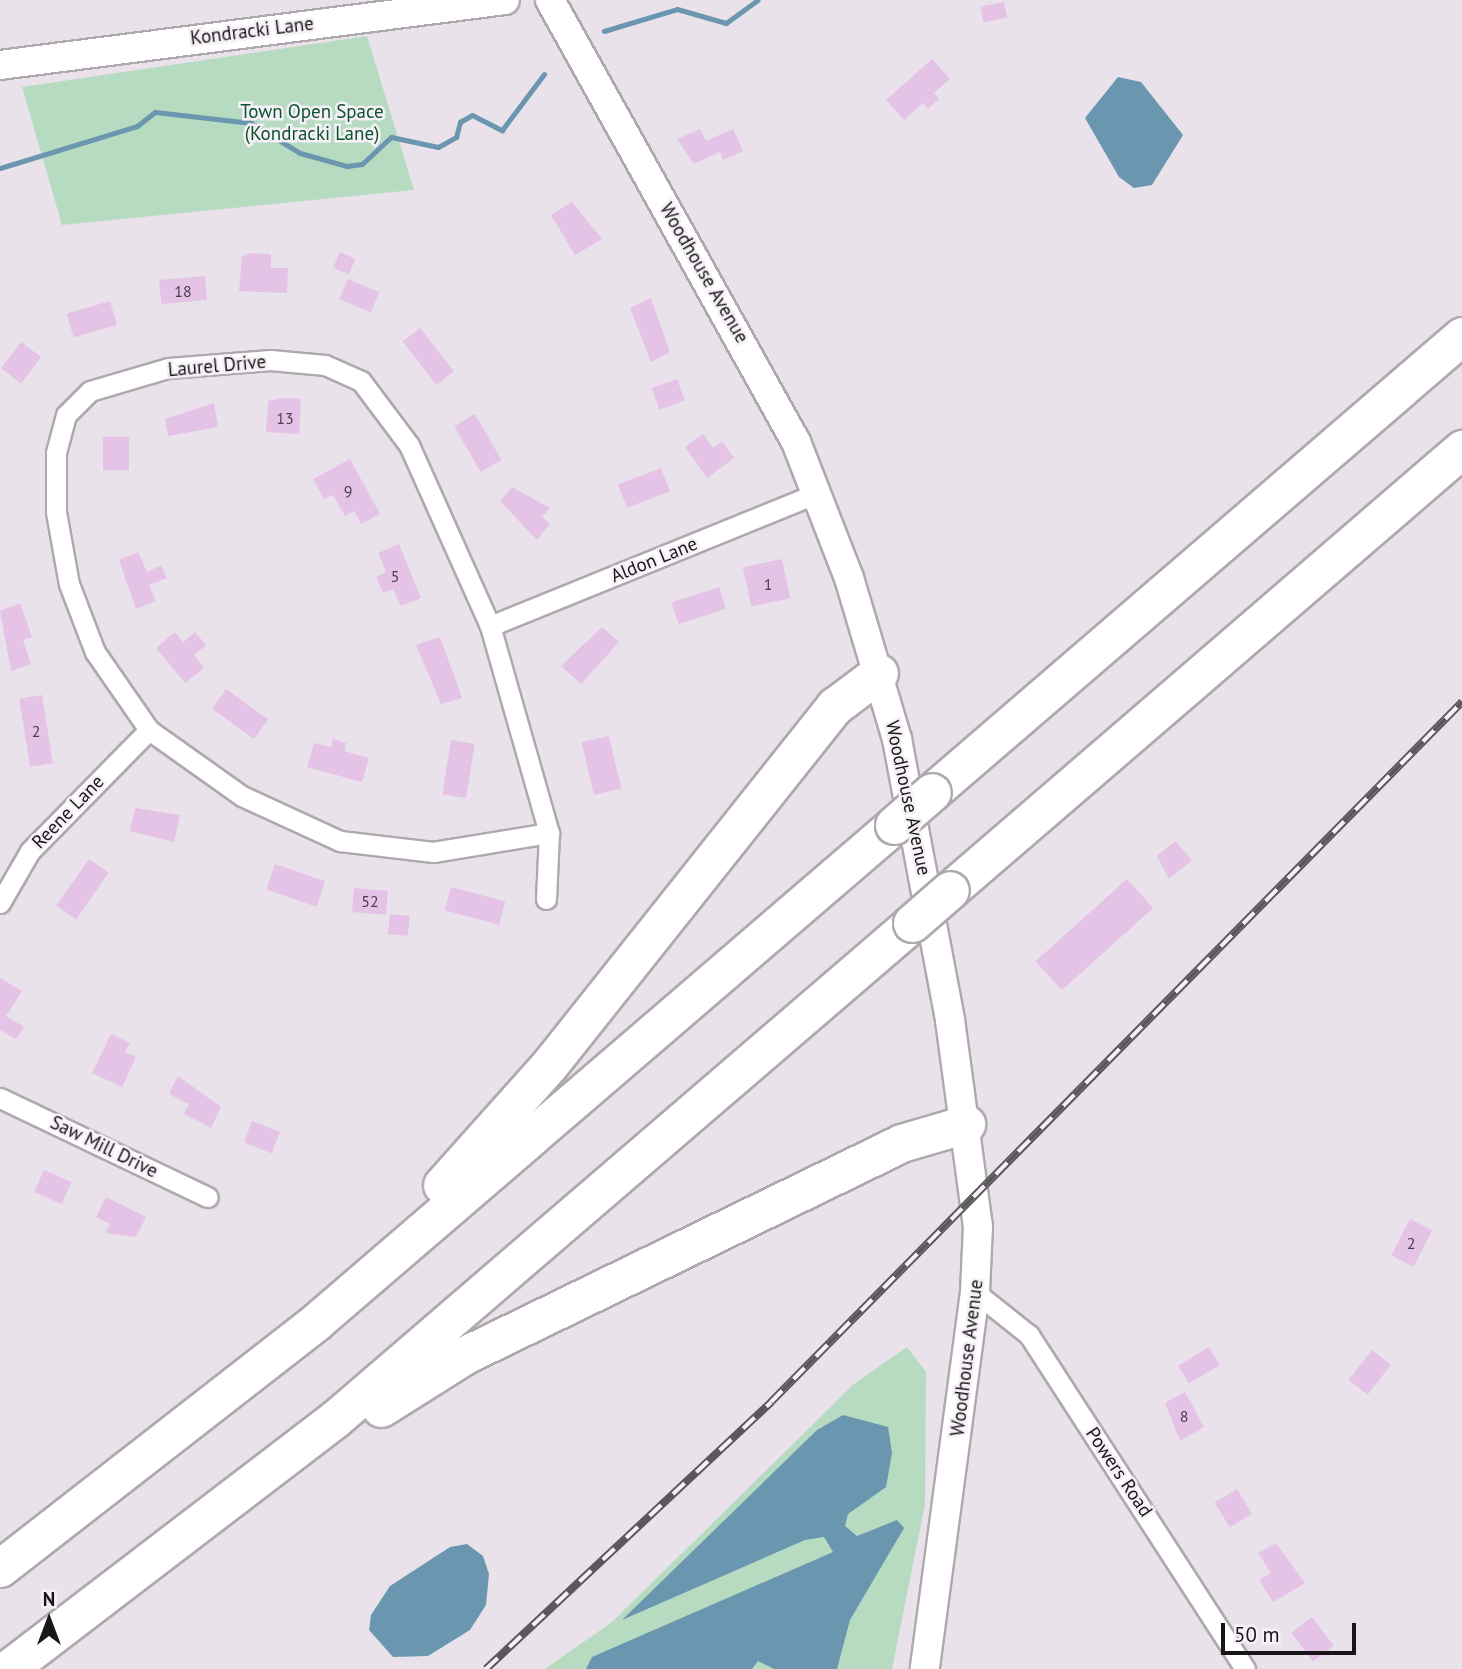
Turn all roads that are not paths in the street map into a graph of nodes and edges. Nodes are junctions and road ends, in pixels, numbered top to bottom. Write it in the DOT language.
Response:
graph roads {
  1 [pos="505,0"];
  2 [pos="550,0"];
  3 [pos="0,65"];
  4 [pos="1462,335"];
  5 [pos="1462,449"];
  6 [pos="818,493"];
  7 [pos="490,626"];
  8 [pos="879,673"];
  9 [pos="149,730"];
  10 [pos="549,833"];
  11 [pos="546,899"];
  12 [pos="0,903"];
  13 [pos="0,1098"];
  14 [pos="966,1124"];
  15 [pos="208,1197"];
  16 [pos="975,1292"];
  17 [pos="345,1297"];
  18 [pos="277,1466"];
  19 [pos="0,1568"];
  20 [pos="8,1669"];
  21 [pos="925,1669"];
  22 [pos="1245,1669"];
  1 -- 3 [label="main road, Kondracki Lane"];
  2 -- 6 [label="main road, Woodhouse Avenue"];
  4 -- 17 [label="highway, bridge"];
  5 -- 18 [label="highway, bridge"];
  6 -- 7 [label="street, Aldon Lane"];
  6 -- 8 [label="main road, Woodhouse Avenue"];
  7 -- 9 [label="street, Laurel Drive"];
  7 -- 10 [label="street, Laurel Drive"];
  8 -- 14 [label="main road, Woodhouse Avenue"];
  8 -- 17 [label="highway"];
  9 -- 10 [label="street, Laurel Drive"];
  9 -- 12 [label="street, Reene Lane"];
  10 -- 11 [label="street, Laurel Drive"];
  13 -- 15 [label="street, Saw Mill Drive"];
  14 -- 16 [label="main road, Woodhouse Avenue"];
  14 -- 18 [label="highway"];
  16 -- 21 [label="main road, Woodhouse Avenue"];
  16 -- 22 [label="street, Powers Road"];
  17 -- 19 [label="highway"];
  18 -- 20 [label="highway"];
}
